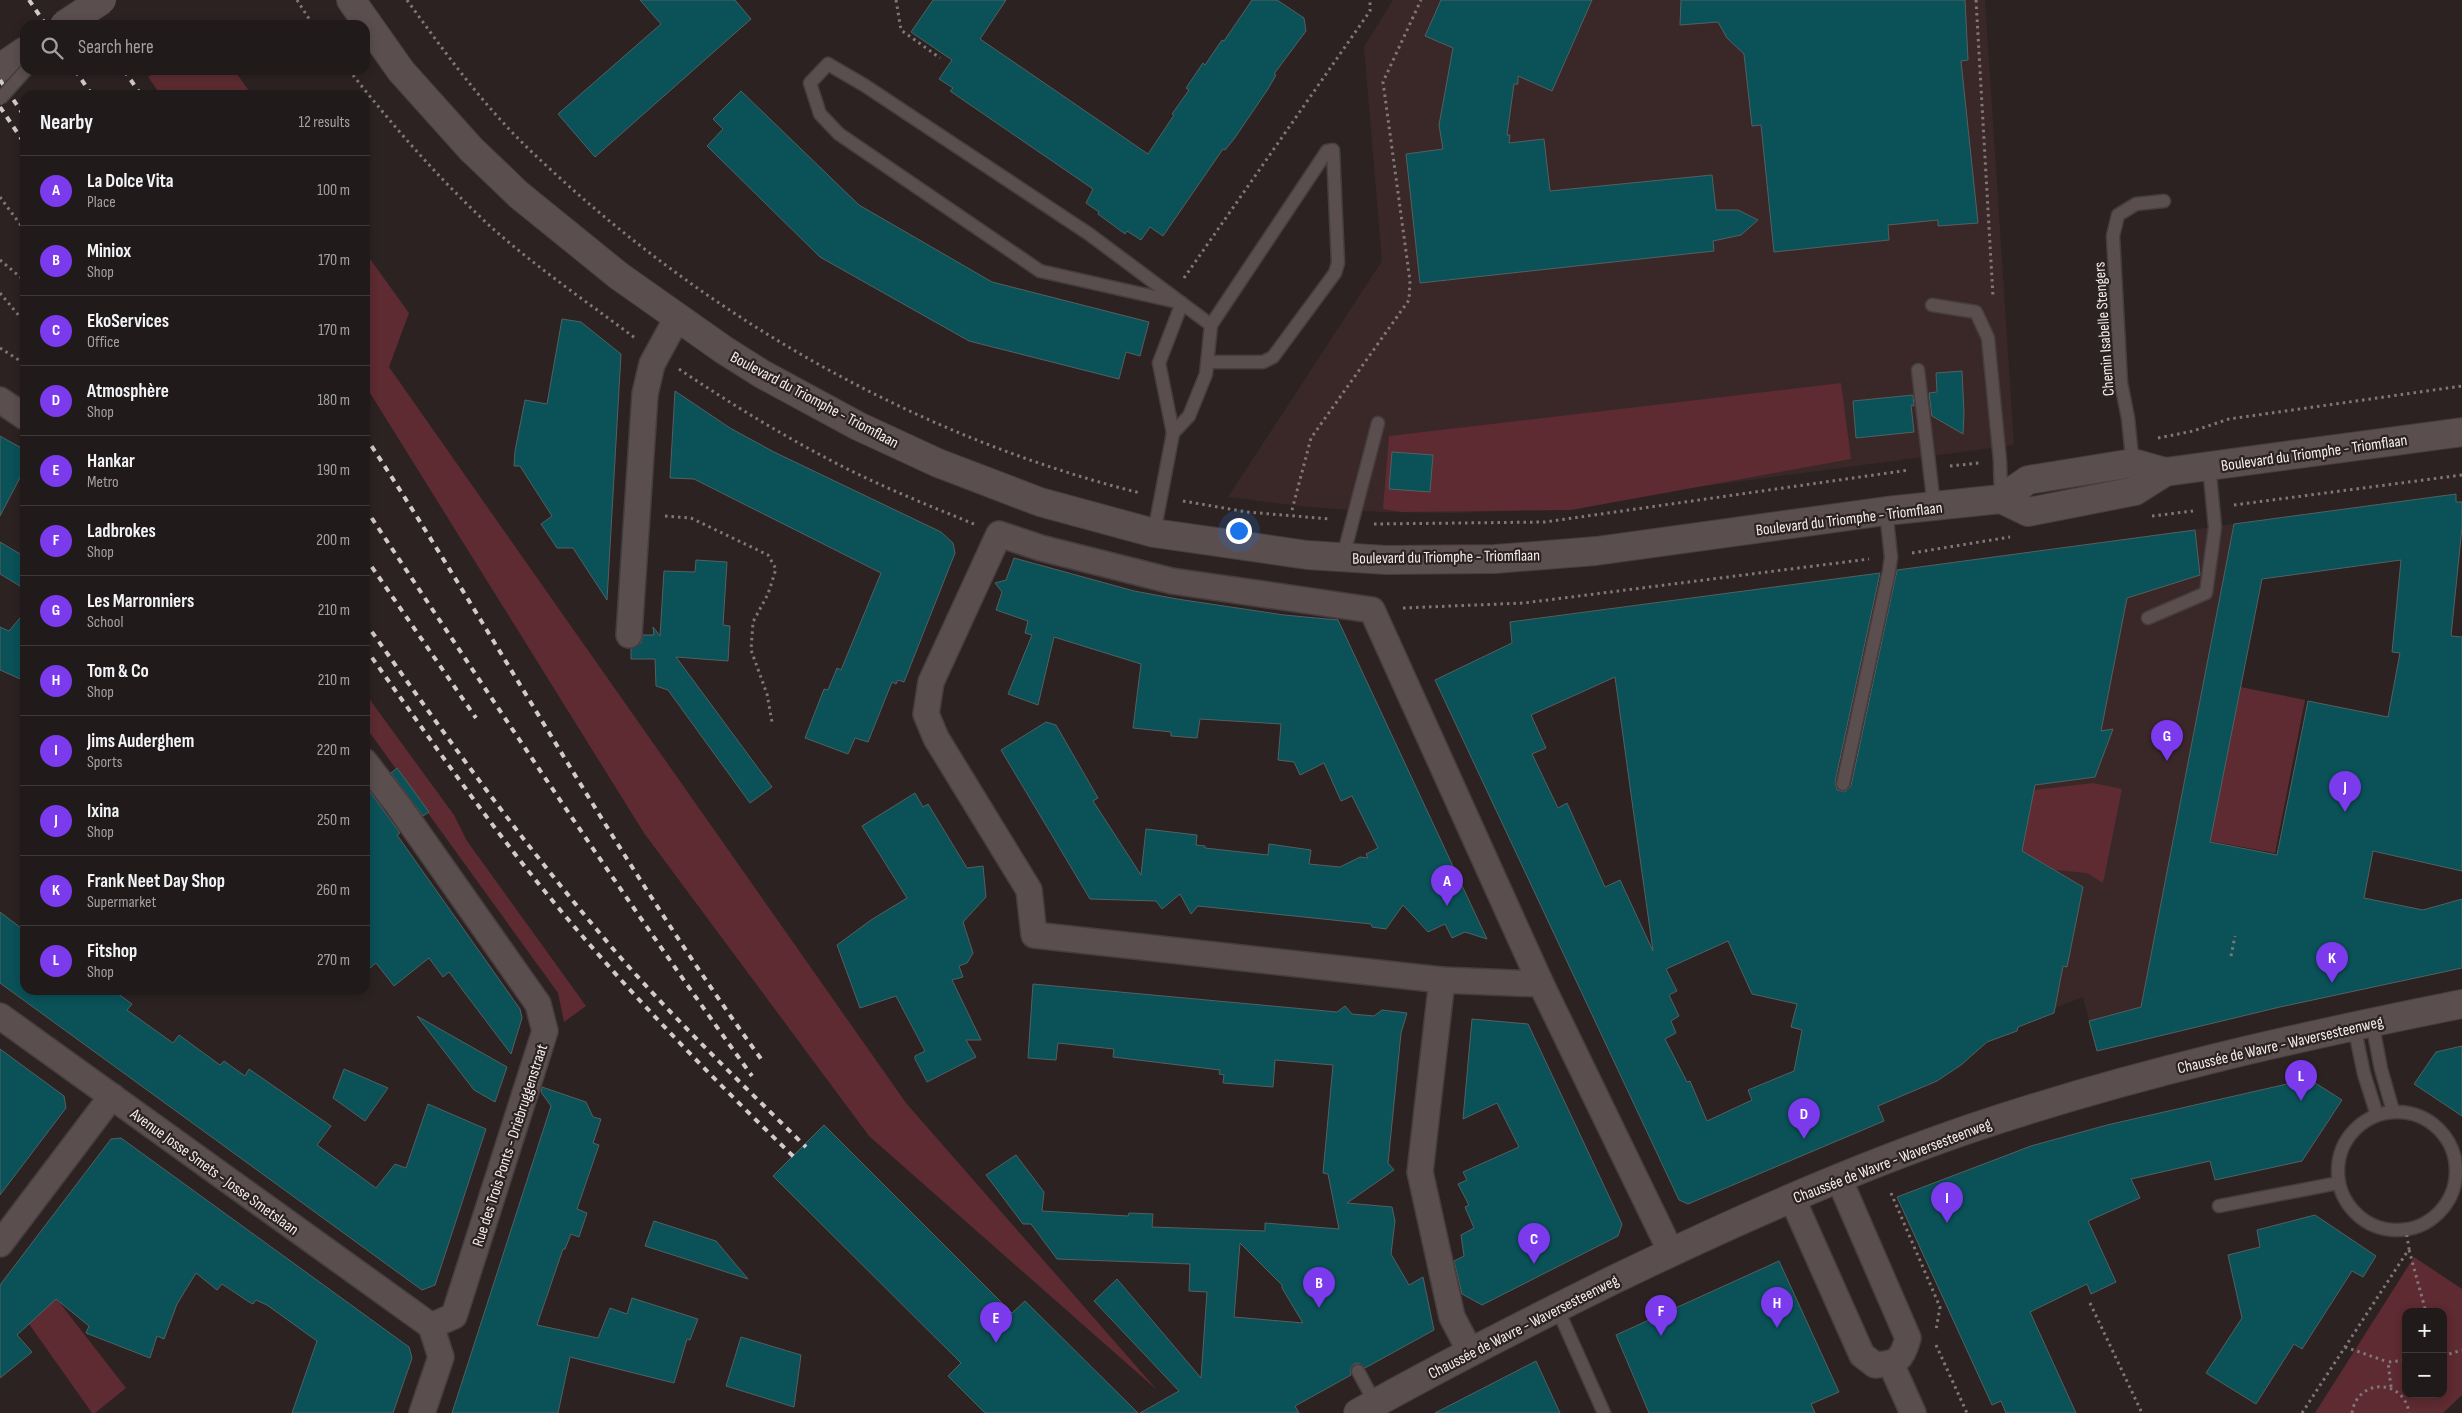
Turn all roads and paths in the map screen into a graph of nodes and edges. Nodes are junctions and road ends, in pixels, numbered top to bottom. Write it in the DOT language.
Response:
graph roads {
  1 [pos="102,0"];
  2 [pos="298,0"];
  3 [pos="352,0"];
  4 [pos="896,0"];
  5 [pos="1370,0"];
  6 [pos="1421,0"];
  7 [pos="1976,0"];
  8 [pos="72,20"];
  9 [pos="310,20"];
  10 [pos="366,20"];
  11 [pos="370,26"];
  12 [pos="20,54"];
  13 [pos="940,58"];
  14 [pos="0,68"];
  15 [pos="22,75"];
  16 [pos="352,75"];
  17 [pos="364,90"];
  18 [pos="370,97"];
  19 [pos="0,99"];
  20 [pos="0,197"];
  21 [pos="2164,201"];
  22 [pos="20,224"];
  23 [pos="0,260"];
  24 [pos="20,277"];
  25 [pos="0,293"];
  26 [pos="1177,299"];
  27 [pos="1994,300"];
  28 [pos="1932,306"];
  29 [pos="20,318"];
  30 [pos="677,318"];
  31 [pos="1211,325"];
  32 [pos="0,348"];
  33 [pos="657,355"];
  34 [pos="20,361"];
  35 [pos="1209,362"];
  36 [pos="1918,370"];
  37 [pos="0,400"];
  38 [pos="20,414"];
  39 [pos="1378,424"];
  40 [pos="2462,432"];
  41 [pos="1174,433"];
  42 [pos="2132,463"];
  43 [pos="2209,466"];
  44 [pos="2166,472"];
  45 [pos="2462,475"];
  46 [pos="2135,491"];
  47 [pos="2001,500"];
  48 [pos="1934,506"];
  49 [pos="2213,508"];
  50 [pos="1292,510"];
  51 [pos="1886,511"];
  52 [pos="662,516"];
  53 [pos="2149,517"];
  54 [pos="1154,533"];
  55 [pos="1000,534"];
  56 [pos="2014,536"];
  57 [pos="1891,557"];
  58 [pos="1343,558"];
  59 [pos="1401,608"];
  60 [pos="2148,618"];
  61 [pos="629,635"];
  62 [pos="772,722"];
  63 [pos="370,769"];
  64 [pos="1843,784"];
  65 [pos="2235,936"];
  66 [pos="2231,956"];
  67 [pos="1442,980"];
  68 [pos="1541,984"];
  69 [pos="2462,1004"];
  70 [pos="0,1016"];
  71 [pos="2363,1024"];
  72 [pos="112,1096"];
  73 [pos="2394,1111"];
  74 [pos="2377,1115"];
  75 [pos="2459,1161"];
  76 [pos="1839,1179"];
  77 [pos="2338,1183"];
  78 [pos="1891,1193"];
  79 [pos="1792,1198"];
  80 [pos="2219,1206"];
  81 [pos="2406,1230"];
  82 [pos="0,1244"];
  83 [pos="2409,1249"];
  84 [pos="1671,1252"];
  85 [pos="2090,1303"];
  86 [pos="1557,1308"];
  87 [pos="2425,1308"];
  88 [pos="431,1326"];
  89 [pos="1935,1332"];
  90 [pos="1933,1341"];
  91 [pos="2345,1347"];
  92 [pos="2462,1350"];
  93 [pos="1470,1351"];
  94 [pos="2447,1355"];
  95 [pos="2402,1360"];
  96 [pos="2388,1362"];
  97 [pos="1891,1364"];
  98 [pos="1358,1372"];
  99 [pos="2391,1387"];
  100 [pos="1367,1408"];
  101 [pos="422,1413"];
  102 [pos="1604,1413"];
  103 [pos="1913,1413"];
  104 [pos="1966,1413"];
  105 [pos="2142,1413"];
  106 [pos="2302,1413"];
  107 [pos="2352,1413"];
  108 [pos="2409,1413"];
  1 -- 8 [label="main road, bridge"];
  2 -- 9 [label="path"];
  3 -- 10 [label="main road, Boulevard du Triomphe - Triomflaan"];
  4 -- 13 [label="path"];
  5 -- 26 [label="path"];
  6 -- 50 [label="path"];
  7 -- 27 [label="path"];
  11 -- 30 [label="main road, Boulevard du Triomphe - Triomflaan"];
  12 -- 14 [label="main road"];
  15 -- 19 [label="lane, bridge"];
  16 -- 17 [label="path"];
  18 -- 33 [label="path"];
  20 -- 22 [label="path"];
  21 -- 42 [label="lane, Chemin Isabelle Stengers"];
  23 -- 24 [label="path"];
  25 -- 29 [label="path"];
  26 -- 26 [label="lane"];
  26 -- 31 [label="lane"];
  26 -- 41 [label="lane"];
  28 -- 47 [label="lane"];
  30 -- 33 [label="street"];
  30 -- 54 [label="main road, Boulevard du Triomphe - Triomflaan"];
  31 -- 35 [label="lane"];
  31 -- 35 [label="lane"];
  32 -- 34 [label="path"];
  33 -- 55 [label="path"];
  33 -- 61 [label="street"];
  35 -- 41 [label="lane"];
  36 -- 48 [label="lane"];
  37 -- 38 [label="street"];
  39 -- 58 [label="lane"];
  40 -- 43 [label="main road, Boulevard du Triomphe - Triomflaan"];
  41 -- 54 [label="lane"];
  42 -- 44 [label="main road, Boulevard du Triomphe - Triomflaan"];
  42 -- 46 [label="lane, Chemin Isabelle Stengers"];
  42 -- 47 [label="main road, Boulevard du Triomphe - Triomflaan"];
  43 -- 44 [label="main road, Boulevard du Triomphe - Triomflaan"];
  43 -- 49 [label="lane"];
  44 -- 46 [label="main road, Boulevard du Triomphe - Triomflaan"];
  45 -- 49 [label="path"];
  46 -- 47 [label="main road, Boulevard du Triomphe - Triomflaan"];
  47 -- 48 [label="main road, Boulevard du Triomphe - Triomflaan"];
  48 -- 51 [label="main road, Boulevard du Triomphe - Triomflaan"];
  49 -- 53 [label="path"];
  49 -- 60 [label="lane"];
  51 -- 57 [label="lane"];
  51 -- 58 [label="main road, Boulevard du Triomphe - Triomflaan"];
  52 -- 62 [label="path"];
  54 -- 58 [label="main road, Boulevard du Triomphe - Triomflaan"];
  55 -- 67 [label="street"];
  55 -- 68 [label="street"];
  56 -- 57 [label="path"];
  57 -- 59 [label="path"];
  57 -- 64 [label="lane"];
  63 -- 88 [label="street, Rue des Trois Ponts - Driebruggenstraat"];
  65 -- 66 [label="path"];
  67 -- 68 [label="street"];
  67 -- 93 [label="street"];
  68 -- 84 [label="street"];
  69 -- 71 [label="main road, Chaussée de Wavre - Waversesteenweg"];
  70 -- 72 [label="street, Avenue Josse Smets - Josse Smetslaan"];
  71 -- 73 [label="lane"];
  71 -- 74 [label="lane"];
  71 -- 76 [label="main road, Chaussée de Wavre - Waversesteenweg"];
  72 -- 82 [label="street"];
  72 -- 88 [label="street, Avenue Josse Smets - Josse Smetslaan"];
  73 -- 74 [label="lane"];
  73 -- 75 [label="lane"];
  74 -- 77 [label="lane"];
  75 -- 81 [label="lane"];
  76 -- 79 [label="main road, Chaussée de Wavre - Waversesteenweg"];
  76 -- 97 [label="street"];
  77 -- 80 [label="lane"];
  77 -- 81 [label="lane"];
  78 -- 89 [label="path"];
  79 -- 84 [label="main road, Chaussée de Wavre - Waversesteenweg"];
  79 -- 97 [label="street"];
  81 -- 83 [label="path"];
  83 -- 87 [label="path"];
  83 -- 91 [label="path"];
  84 -- 86 [label="main road, Chaussée de Wavre - Waversesteenweg"];
  85 -- 105 [label="path"];
  86 -- 93 [label="main road, Chaussée de Wavre - Waversesteenweg"];
  86 -- 102 [label="lane"];
  88 -- 101 [label="street"];
  90 -- 104 [label="path"];
  91 -- 96 [label="path"];
  91 -- 106 [label="path"];
  92 -- 94 [label="path"];
  93 -- 100 [label="main road, Chaussée de Wavre - Waversesteenweg"];
  95 -- 96 [label="path"];
  96 -- 99 [label="path"];
  97 -- 103 [label="street"];
  98 -- 100 [label="lane"];
  99 -- 107 [label="path"];
  99 -- 108 [label="path"];
}
